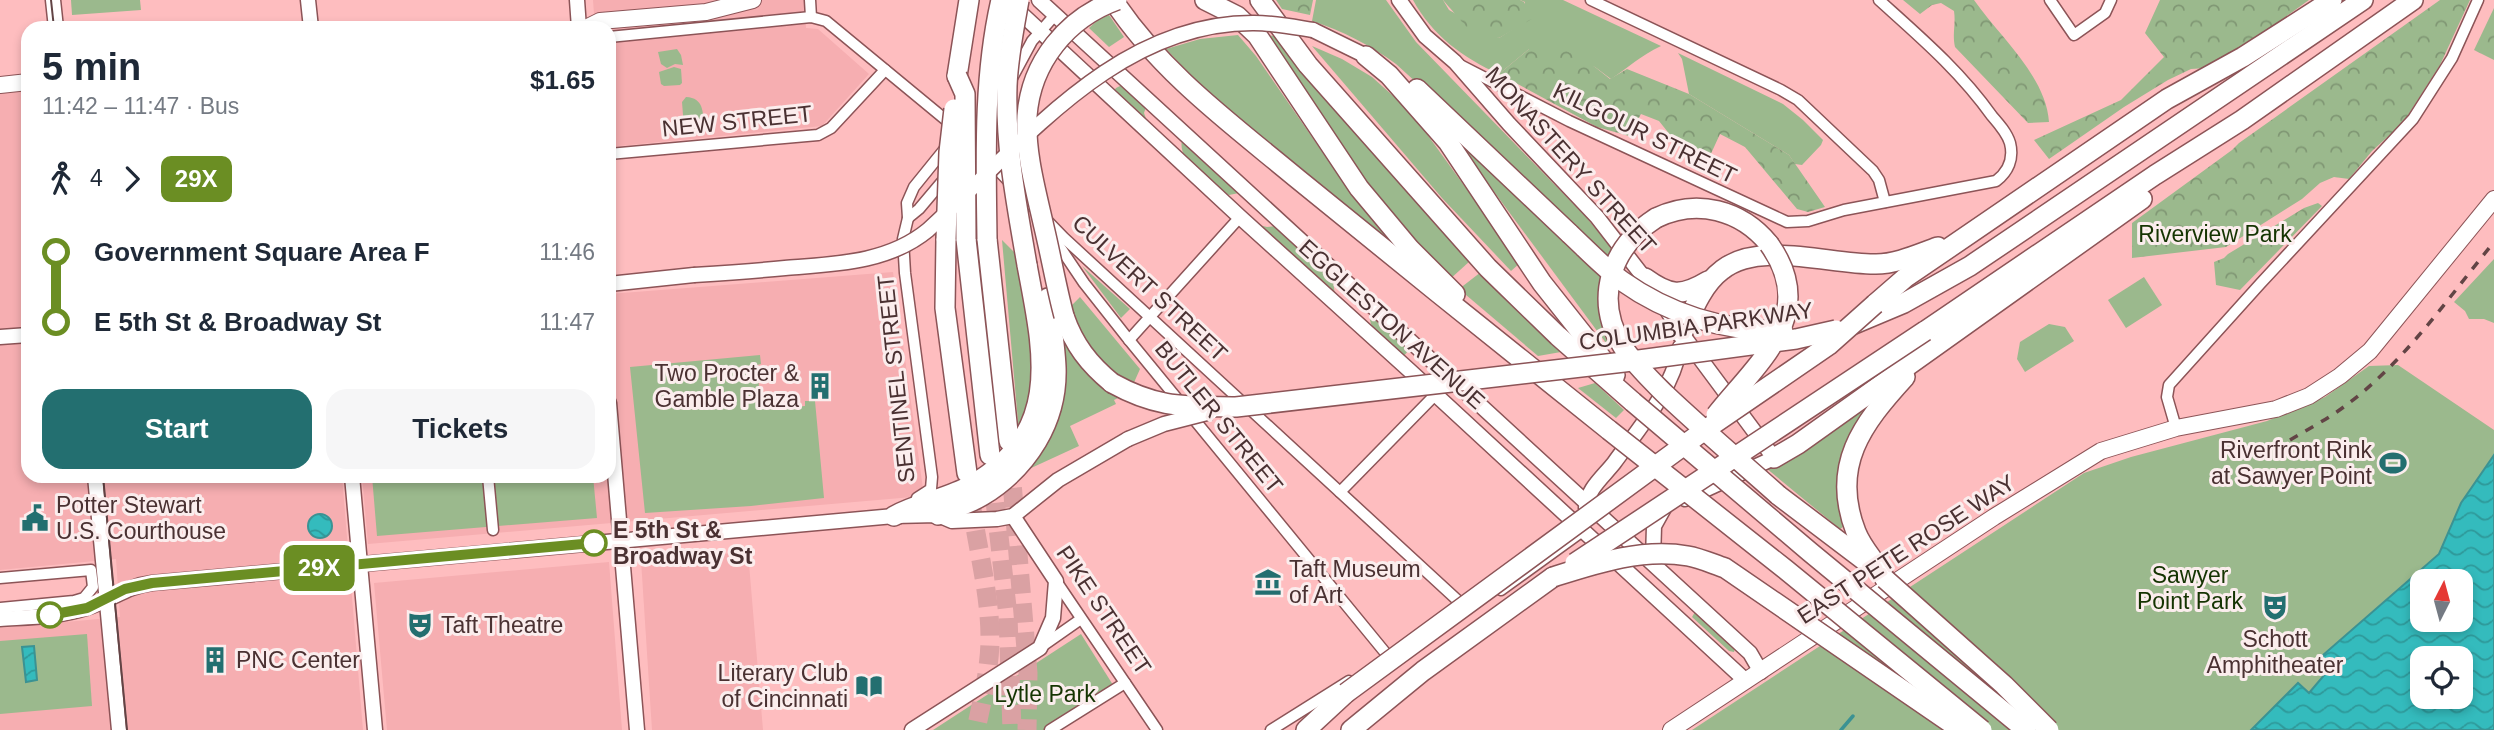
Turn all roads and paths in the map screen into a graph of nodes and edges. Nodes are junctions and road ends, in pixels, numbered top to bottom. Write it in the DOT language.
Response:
graph roads {
  1 [pos="54,0"];
  2 [pos="308,0"];
  3 [pos="577,0"];
  4 [pos="753,0"];
  5 [pos="810,0"];
  6 [pos="969,0"];
  7 [pos="1001,0"];
  8 [pos="1007,0"];
  9 [pos="1115,0"];
  10 [pos="1205,0"];
  11 [pos="1260,0"];
  12 [pos="1399,0"];
  13 [pos="1591,0"];
  14 [pos="1879,0"];
  15 [pos="2050,0"];
  16 [pos="2111,0"];
  17 [pos="2332,0"];
  18 [pos="2363,0"];
  19 [pos="2413,0"];
  20 [pos="2478,0"];
  21 [pos="1040,1"];
  22 [pos="1023,9"];
  23 [pos="1055,15"];
  24 [pos="811,17"];
  25 [pos="56,21"];
  26 [pos="310,21"];
  27 [pos="578,21"];
  28 [pos="605,21"];
  29 [pos="1040,30"];
  30 [pos="616,36"];
  31 [pos="1366,56"];
  32 [pos="1455,62"];
  33 [pos="885,70"];
  34 [pos="957,76"];
  35 [pos="21,83"];
  36 [pos="0,85"];
  37 [pos="959,131"];
  38 [pos="972,144"];
  39 [pos="616,153"];
  40 [pos="1032,200"];
  41 [pos="2494,200"];
  42 [pos="1885,202"];
  43 [pos="1240,217"];
  44 [pos="908,218"];
  45 [pos="1975,232"];
  46 [pos="1645,278"];
  47 [pos="1712,279"];
  48 [pos="616,283"];
  49 [pos="1149,315"];
  50 [pos="1836,330"];
  51 [pos="1682,334"];
  52 [pos="21,336"];
  53 [pos="0,337"];
  54 [pos="1928,339"];
  55 [pos="1129,340"];
  56 [pos="1550,383"];
  57 [pos="1436,394"];
  58 [pos="1633,402"];
  59 [pos="1236,407"];
  60 [pos="2176,428"];
  61 [pos="1702,432"];
  62 [pos="1009,441"];
  63 [pos="990,456"];
  64 [pos="1774,458"];
  65 [pos="967,473"];
  66 [pos="616,477"];
  67 [pos="96,483"];
  68 [pos="353,483"];
  69 [pos="489,483"];
  70 [pos="1340,492"];
  71 [pos="1587,502"];
  72 [pos="1664,508"];
  73 [pos="938,515"];
  74 [pos="894,516"];
  75 [pos="1013,516"];
  76 [pos="1612,526"];
  77 [pos="493,530"];
  78 [pos="1584,530"];
  79 [pos="622,541"];
  80 [pos="360,564"];
  81 [pos="1653,565"];
  82 [pos="1553,577"];
  83 [pos="0,578"];
  84 [pos="1885,579"];
  85 [pos="1056,581"];
  86 [pos="107,598"];
  87 [pos="0,608"];
  88 [pos="1469,611"];
  89 [pos="1081,618"];
  90 [pos="0,619"];
  91 [pos="1040,648"];
  92 [pos="1388,656"];
  93 [pos="1761,672"];
  94 [pos="1746,681"];
  95 [pos="1125,683"];
  96 [pos="119,730"];
  97 [pos="375,730"];
  98 [pos="637,730"];
  99 [pos="912,730"];
  100 [pos="1050,730"];
  101 [pos="1157,730"];
  102 [pos="1271,730"];
  103 [pos="1306,730"];
  104 [pos="1351,730"];
  105 [pos="1671,730"];
  106 [pos="1961,730"];
  107 [pos="1982,730"];
  108 [pos="2026,730"];
  109 [pos="2049,730"];
  1 -- 25 [label="main road"];
  2 -- 26 [label="main road"];
  3 -- 27 [label="main road"];
  4 -- 28 [label="main road"];
  5 -- 24 [label="street"];
  6 -- 34 [label="highway"];
  7 -- 62 [label="highway, bridge"];
  8 -- 22 [label="main road, EGGLESTON AVENUE"];
  9 -- 40 [label="highway, bridge"];
  9 -- 56 [label="highway"];
  10 -- 56 [label="highway"];
  11 -- 58 [label="highway"];
  12 -- 32 [label="main road, MONASTERY STREET"];
  13 -- 42 [label="street"];
  14 -- 42 [label="street"];
  15 -- 16 [label="street"];
  17 -- 45 [label="highway"];
  18 -- 50 [label="highway, COLUMBIA PARKWAY, bridge"];
  19 -- 54 [label="highway"];
  20 -- 60 [label="street"];
  21 -- 22 [label="street, SENTINEL STREET"];
  21 -- 23 [label="main road, EGGLESTON AVENUE"];
  22 -- 29 [label="main road, EGGLESTON AVENUE"];
  22 -- 37 [label="street, SENTINEL STREET"];
  22 -- 74 [label="highway, bridge"];
  23 -- 29 [label="street"];
  23 -- 71 [label="main road, EGGLESTON AVENUE"];
  24 -- 30 [label="street"];
  24 -- 33 [label="street, CULVERT STREET"];
  29 -- 38 [label="street"];
  29 -- 43 [label="main road, EGGLESTON AVENUE"];
  31 -- 48 [label="main road, bridge"];
  31 -- 50 [label="highway, bridge"];
  31 -- 58 [label="highway"];
  32 -- 42 [label="street, KILGOUR STREET"];
  32 -- 46 [label="main road, MONASTERY STREET"];
  33 -- 37 [label="street, CULVERT STREET"];
  33 -- 39 [label="street, NEW STREET"];
  34 -- 63 [label="highway, bridge"];
  34 -- 65 [label="highway, bridge"];
  35 -- 36 [label="main road"];
  37 -- 38 [label="street, CULVERT STREET"];
  37 -- 44 [label="street, SENTINEL STREET"];
  38 -- 40 [label="street, CULVERT STREET"];
  38 -- 44 [label="street"];
  40 -- 49 [label="street, CULVERT STREET"];
  40 -- 55 [label="street, BUTLER STREET"];
  40 -- 59 [label="highway, bridge"];
  40 -- 73 [label="highway, bridge"];
  41 -- 60 [label="main road, EAST PETE ROSE WAY"];
  43 -- 49 [label="street"];
  43 -- 57 [label="main road, EGGLESTON AVENUE"];
  44 -- 74 [label="street, SENTINEL STREET"];
  45 -- 47 [label="highway"];
  45 -- 61 [label="highway, bridge"];
  46 -- 47 [label="highway"];
  46 -- 51 [label="main road, MONASTERY STREET"];
  47 -- 51 [label="highway"];
  49 -- 55 [label="street"];
  49 -- 70 [label="street, CULVERT STREET"];
  50 -- 59 [label="highway, COLUMBIA PARKWAY, bridge"];
  51 -- 64 [label="main road, MONASTERY STREET"];
  51 -- 71 [label="main road"];
  52 -- 53 [label="main road"];
  54 -- 64 [label="highway"];
  54 -- 82 [label="highway, bridge"];
  54 -- 84 [label="highway"];
  55 -- 92 [label="street, BUTLER STREET"];
  56 -- 107 [label="highway, bridge"];
  57 -- 70 [label="street"];
  57 -- 78 [label="main road, EGGLESTON AVENUE"];
  58 -- 108 [label="highway, bridge"];
  59 -- 75 [label="main road, COLUMBIA PARKWAY, bridge"];
  60 -- 93 [label="main road, EAST PETE ROSE WAY"];
  61 -- 84 [label="highway, bridge"];
  61 -- 103 [label="highway, bridge"];
  64 -- 72 [label="main road"];
  66 -- 79 [label="main road"];
  67 -- 86 [label="main road"];
  68 -- 80 [label="main road"];
  69 -- 77 [label="street"];
  70 -- 88 [label="street, CULVERT STREET"];
  71 -- 76 [label="main road, EGGLESTON AVENUE"];
  71 -- 78 [label="main road"];
  72 -- 76 [label="main road"];
  72 -- 81 [label="main road"];
  73 -- 74 [label="main road"];
  73 -- 75 [label="main road"];
  74 -- 79 [label="main road"];
  75 -- 85 [label="main road, PIKE STREET"];
  76 -- 78 [label="main road"];
  76 -- 81 [label="main road, EGGLESTON AVENUE"];
  78 -- 88 [label="street"];
  78 -- 94 [label="main road, EGGLESTON AVENUE"];
  79 -- 80 [label="main road"];
  79 -- 98 [label="main road"];
  80 -- 86 [label="main road"];
  80 -- 97 [label="main road"];
  81 -- 93 [label="main road, EGGLESTON AVENUE"];
  82 -- 104 [label="highway"];
  82 -- 106 [label="highway, bridge"];
  83 -- 87 [label="street"];
  84 -- 109 [label="highway, bridge"];
  85 -- 89 [label="street, PIKE STREET"];
  85 -- 91 [label="main road"];
  86 -- 90 [label="main road"];
  86 -- 96 [label="main road"];
  88 -- 92 [label="street"];
  89 -- 91 [label="street"];
  89 -- 95 [label="street, PIKE STREET"];
  91 -- 99 [label="main road"];
  92 -- 102 [label="street"];
  93 -- 94 [label="main road, EAST PETE ROSE WAY"];
  94 -- 105 [label="main road, EAST PETE ROSE WAY"];
  95 -- 100 [label="street"];
  95 -- 101 [label="street, PIKE STREET"];
}
